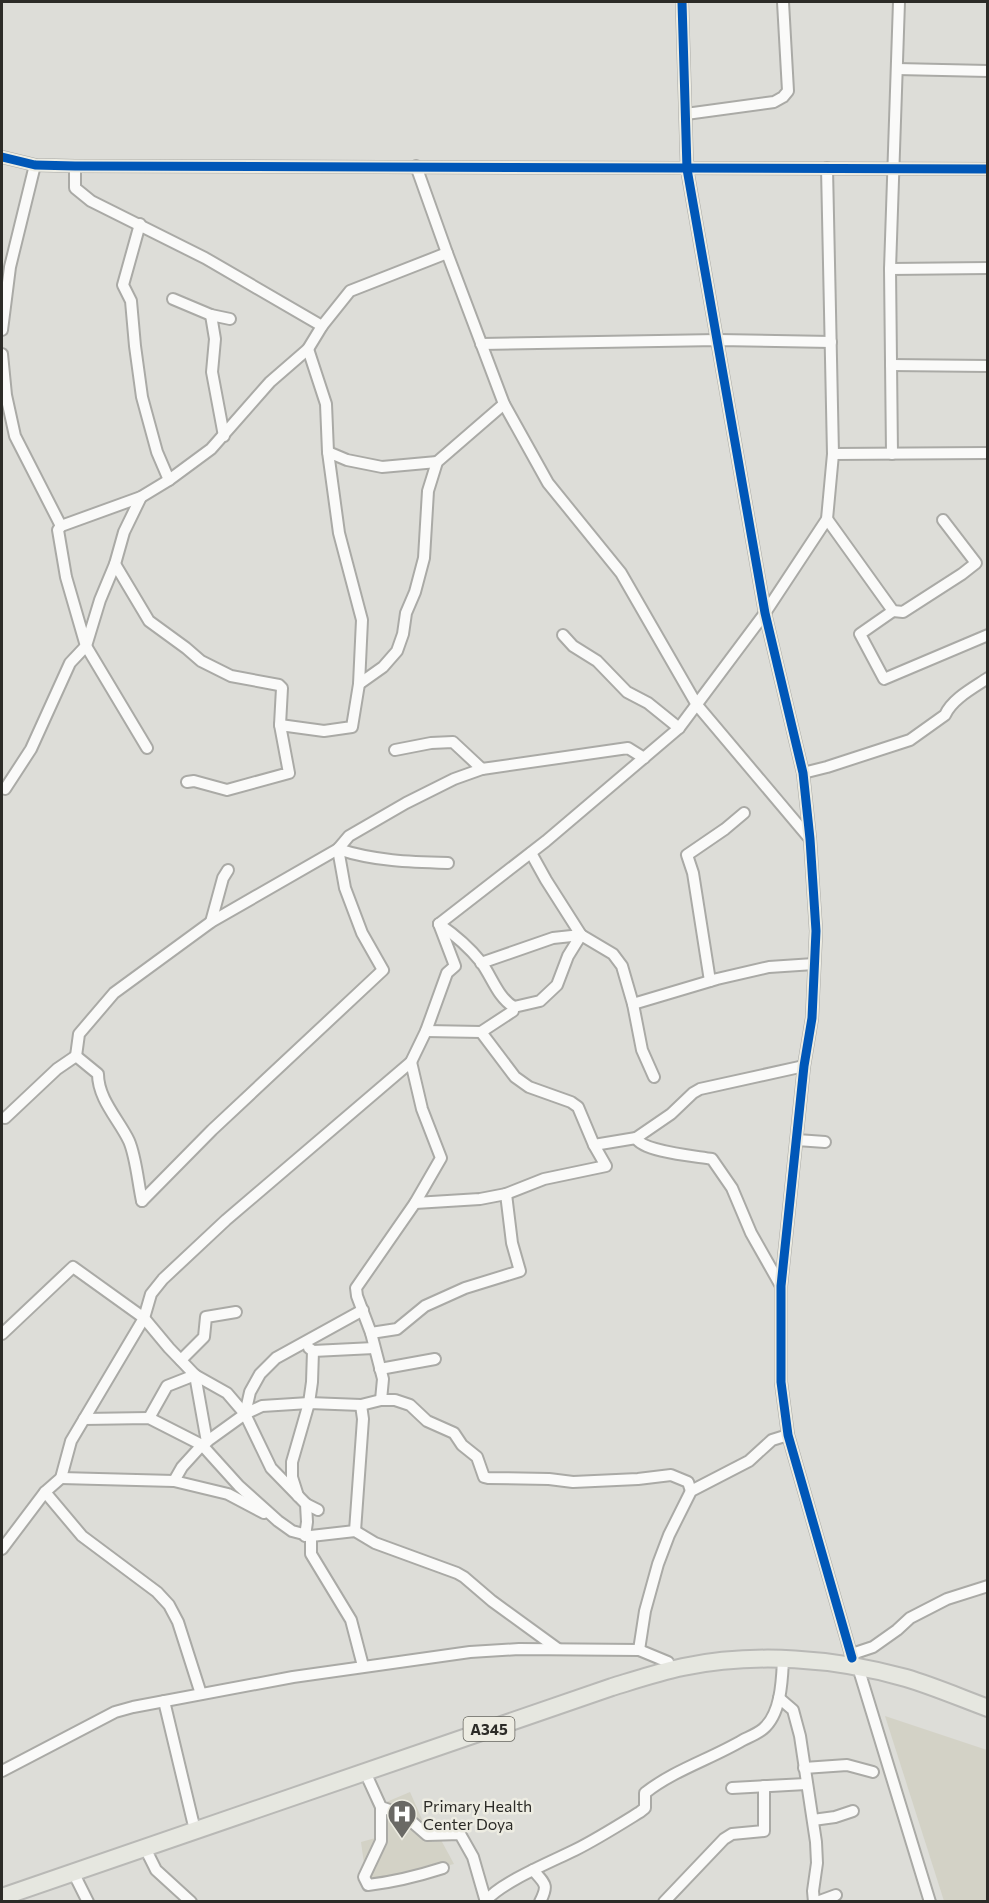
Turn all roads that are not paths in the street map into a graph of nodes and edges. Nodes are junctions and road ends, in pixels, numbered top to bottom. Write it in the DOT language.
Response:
graph roads {
  1 [pos="682,2"];
  2 [pos="783,2"];
  3 [pos="899,2"];
  4 [pos="897,69"];
  5 [pos="987,71"];
  6 [pos="686,114"];
  7 [pos="2,156"];
  8 [pos="34,165"];
  9 [pos="75,166"];
  10 [pos="416,166"];
  11 [pos="827,168"];
  12 [pos="892,168"];
  13 [pos="687,169"];
  14 [pos="987,169"];
  15 [pos="140,224"];
  16 [pos="447,253"];
  17 [pos="987,268"];
  18 [pos="890,269"];
  19 [pos="173,299"];
  20 [pos="211,315"];
  21 [pos="230,318"];
  22 [pos="322,326"];
  23 [pos="2,330"];
  24 [pos="718,340"];
  25 [pos="831,342"];
  26 [pos="481,344"];
  27 [pos="308,350"];
  28 [pos="2,354"];
  29 [pos="891,365"];
  30 [pos="987,366"];
  31 [pos="504,404"];
  32 [pos="224,436"];
  33 [pos="328,452"];
  34 [pos="987,453"];
  35 [pos="832,454"];
  36 [pos="892,454"];
  37 [pos="437,462"];
  38 [pos="170,480"];
  39 [pos="141,497"];
  40 [pos="827,519"];
  41 [pos="943,520"];
  42 [pos="61,526"];
  43 [pos="115,564"];
  44 [pos="893,611"];
  45 [pos="765,613"];
  46 [pos="987,634"];
  47 [pos="563,635"];
  48 [pos="86,646"];
  49 [pos="987,678"];
  50 [pos="359,684"];
  51 [pos="698,705"];
  52 [pos="280,725"];
  53 [pos="679,728"];
  54 [pos="147,748"];
  55 [pos="395,750"];
  56 [pos="644,758"];
  57 [pos="482,769"];
  58 [pos="803,773"];
  59 [pos="187,782"];
  60 [pos="5,789"];
  61 [pos="744,813"];
  62 [pos="810,839"];
  63 [pos="338,849"];
  64 [pos="531,853"];
  65 [pos="448,863"];
  66 [pos="228,870"];
  67 [pos="211,922"];
  68 [pos="439,924"];
  69 [pos="581,935"];
  70 [pos="481,963"];
  71 [pos="814,964"];
  72 [pos="710,981"];
  73 [pos="633,1004"];
  74 [pos="514,1007"];
  75 [pos="426,1031"];
  76 [pos="481,1032"];
  77 [pos="76,1056"];
  78 [pos="411,1062"];
  79 [pos="804,1066"];
  80 [pos="654,1077"];
  81 [pos="5,1118"];
  82 [pos="636,1138"];
  83 [pos="797,1140"];
  84 [pos="825,1142"];
  85 [pos="594,1145"];
  86 [pos="506,1194"];
  87 [pos="415,1203"];
  88 [pos="781,1286"];
  89 [pos="363,1310"];
  90 [pos="236,1312"];
  91 [pos="144,1318"];
  92 [pos="371,1333"];
  93 [pos="2,1334"];
  94 [pos="303,1344"];
  95 [pos="374,1348"];
  96 [pos="313,1351"];
  97 [pos="435,1359"];
  98 [pos="182,1360"];
  99 [pos="380,1369"];
  100 [pos="195,1375"];
  101 [pos="381,1400"];
  102 [pos="309,1403"];
  103 [pos="362,1405"];
  104 [pos="245,1414"];
  105 [pos="149,1418"];
  106 [pos="84,1419"];
  107 [pos="788,1435"];
  108 [pos="205,1443"];
  109 [pos="61,1478"];
  110 [pos="174,1481"];
  111 [pos="691,1491"];
  112 [pos="45,1492"];
  113 [pos="302,1500"];
  114 [pos="318,1510"];
  115 [pos="278,1521"];
  116 [pos="355,1531"];
  117 [pos="308,1536"];
  118 [pos="2,1549"];
  119 [pos="987,1586"];
  120 [pos="559,1649"];
  121 [pos="639,1650"];
  122 [pos="783,1659"];
  123 [pos="854,1660"];
  124 [pos="668,1662"];
  125 [pos="363,1666"];
  126 [pos="201,1694"];
  127 [pos="987,1697"];
  128 [pos="779,1698"];
  129 [pos="164,1701"];
  130 [pos="987,1708"];
  131 [pos="804,1768"];
  132 [pos="2,1771"];
  133 [pos="365,1772"];
  134 [pos="873,1772"];
  135 [pos="806,1784"];
  136 [pos="764,1786"];
  137 [pos="732,1788"];
  138 [pos="381,1807"];
  139 [pos="853,1811"];
  140 [pos="813,1820"];
  141 [pos="193,1822"];
  142 [pos="145,1848"];
  143 [pos="443,1868"];
  144 [pos="534,1870"];
  145 [pos="73,1872"];
  146 [pos="2,1889"];
  147 [pos="836,1894"];
  148 [pos="2,1897"];
  149 [pos="486,1901"];
  150 [pos="88,1902"];
  151 [pos="191,1902"];
  152 [pos="540,1902"];
  153 [pos="664,1902"];
  154 [pos="816,1902"];
  155 [pos="930,1902"];
  1 -- 6 [label="street"];
  2 -- 6 [label="street"];
  3 -- 4 [label="street"];
  4 -- 5 [label="street"];
  4 -- 12 [label="street"];
  6 -- 13 [label="street"];
  7 -- 8 [label="street"];
  8 -- 9 [label="street"];
  8 -- 23 [label="street"];
  9 -- 10 [label="street"];
  9 -- 15 [label="street"];
  10 -- 13 [label="street"];
  10 -- 16 [label="street"];
  11 -- 12 [label="street"];
  11 -- 13 [label="street"];
  11 -- 25 [label="street"];
  12 -- 14 [label="street"];
  12 -- 18 [label="street"];
  13 -- 24 [label="street"];
  15 -- 22 [label="street"];
  15 -- 38 [label="street"];
  16 -- 22 [label="street"];
  16 -- 26 [label="street"];
  17 -- 18 [label="street"];
  18 -- 29 [label="street"];
  19 -- 20 [label="street"];
  20 -- 21 [label="street"];
  20 -- 32 [label="street"];
  22 -- 27 [label="street"];
  24 -- 25 [label="street"];
  24 -- 26 [label="street"];
  24 -- 45 [label="street"];
  25 -- 35 [label="street"];
  26 -- 31 [label="street"];
  27 -- 32 [label="street"];
  27 -- 33 [label="street"];
  28 -- 42 [label="street"];
  29 -- 30 [label="street"];
  29 -- 36 [label="street"];
  31 -- 37 [label="street"];
  31 -- 51 [label="street"];
  32 -- 38 [label="street"];
  33 -- 37 [label="street"];
  33 -- 50 [label="street"];
  34 -- 36 [label="street"];
  35 -- 36 [label="street"];
  35 -- 40 [label="street"];
  37 -- 50 [label="street"];
  38 -- 39 [label="street"];
  39 -- 42 [label="street"];
  39 -- 43 [label="street"];
  40 -- 44 [label="street"];
  40 -- 45 [label="street"];
  41 -- 44 [label="street"];
  42 -- 48 [label="street"];
  43 -- 48 [label="street"];
  43 -- 52 [label="street"];
  44 -- 46 [label="street"];
  45 -- 51 [label="street"];
  45 -- 58 [label="street"];
  47 -- 53 [label="street"];
  48 -- 54 [label="street"];
  48 -- 60 [label="street"];
  49 -- 58 [label="street"];
  50 -- 52 [label="street"];
  51 -- 53 [label="street"];
  51 -- 62 [label="street"];
  52 -- 59 [label="street"];
  53 -- 56 [label="street"];
  55 -- 57 [label="street"];
  56 -- 57 [label="street"];
  56 -- 64 [label="street"];
  57 -- 63 [label="street"];
  58 -- 62 [label="street"];
  61 -- 72 [label="street"];
  62 -- 71 [label="street"];
  63 -- 65 [label="street"];
  63 -- 67 [label="street"];
  63 -- 77 [label="street"];
  64 -- 68 [label="street"];
  64 -- 69 [label="street"];
  66 -- 67 [label="street"];
  67 -- 77 [label="street"];
  68 -- 70 [label="street"];
  68 -- 75 [label="street"];
  69 -- 70 [label="street"];
  69 -- 73 [label="street"];
  69 -- 74 [label="street"];
  70 -- 74 [label="street"];
  71 -- 72 [label="street"];
  71 -- 79 [label="street"];
  72 -- 73 [label="street"];
  73 -- 80 [label="street"];
  74 -- 76 [label="street"];
  75 -- 76 [label="street"];
  75 -- 78 [label="street"];
  76 -- 85 [label="street"];
  77 -- 81 [label="street"];
  78 -- 87 [label="street"];
  78 -- 91 [label="street"];
  79 -- 82 [label="street"];
  79 -- 83 [label="street"];
  82 -- 85 [label="street"];
  82 -- 88 [label="street"];
  83 -- 84 [label="street"];
  83 -- 88 [label="street"];
  85 -- 86 [label="street"];
  86 -- 87 [label="street"];
  86 -- 92 [label="street"];
  87 -- 89 [label="street"];
  88 -- 107 [label="street"];
  89 -- 92 [label="street"];
  89 -- 94 [label="street"];
  90 -- 98 [label="street"];
  91 -- 93 [label="street"];
  91 -- 98 [label="street"];
  91 -- 106 [label="street"];
  92 -- 95 [label="street"];
  94 -- 96 [label="street"];
  94 -- 104 [label="street"];
  95 -- 96 [label="street"];
  95 -- 99 [label="street"];
  96 -- 102 [label="street"];
  97 -- 99 [label="street"];
  98 -- 100 [label="street"];
  99 -- 101 [label="street"];
  100 -- 104 [label="street"];
  100 -- 105 [label="street"];
  100 -- 108 [label="street"];
  101 -- 103 [label="street"];
  101 -- 111 [label="street"];
  102 -- 103 [label="street"];
  102 -- 104 [label="street"];
  102 -- 113 [label="street"];
  103 -- 116 [label="street"];
  104 -- 108 [label="street"];
  104 -- 113 [label="street"];
  105 -- 106 [label="street"];
  105 -- 108 [label="street"];
  106 -- 109 [label="street"];
  107 -- 111 [label="street"];
  107 -- 123 [label="street"];
  108 -- 110 [label="street"];
  108 -- 115 [label="street"];
  109 -- 110 [label="street"];
  109 -- 112 [label="street"];
  110 -- 115 [label="street"];
  111 -- 121 [label="street"];
  112 -- 118 [label="street"];
  112 -- 126 [label="street"];
  113 -- 114 [label="street"];
  113 -- 117 [label="street"];
  115 -- 117 [label="street"];
  116 -- 117 [label="street"];
  116 -- 120 [label="street"];
  117 -- 125 [label="street"];
  119 -- 123 [label="street"];
  120 -- 121 [label="street"];
  120 -- 125 [label="street"];
  121 -- 124 [label="street"];
  122 -- 123 [label="highway, A345"];
  122 -- 128 [label="street"];
  122 -- 133 [label="highway, A345"];
  123 -- 124 [label="highway, A345"];
  123 -- 127 [label="highway, A345"];
  123 -- 130 [label="highway, A345"];
  123 -- 155 [label="street"];
  124 -- 141 [label="highway, A345"];
  125 -- 126 [label="street"];
  126 -- 129 [label="street"];
  128 -- 131 [label="street"];
  128 -- 144 [label="street"];
  129 -- 132 [label="street"];
  129 -- 141 [label="street"];
  131 -- 134 [label="street"];
  131 -- 135 [label="street"];
  133 -- 138 [label="street"];
  133 -- 142 [label="highway, A345"];
  135 -- 136 [label="street"];
  135 -- 140 [label="street"];
  136 -- 137 [label="street"];
  136 -- 153 [label="street"];
  138 -- 143 [label="street"];
  138 -- 149 [label="street"];
  139 -- 140 [label="street"];
  140 -- 154 [label="street"];
  141 -- 146 [label="highway, A345"];
  142 -- 145 [label="highway, A345"];
  142 -- 151 [label="street"];
  144 -- 149 [label="street"];
  144 -- 152 [label="street"];
  145 -- 148 [label="highway, A345"];
  145 -- 150 [label="street"];
  147 -- 154 [label="street"];
}
